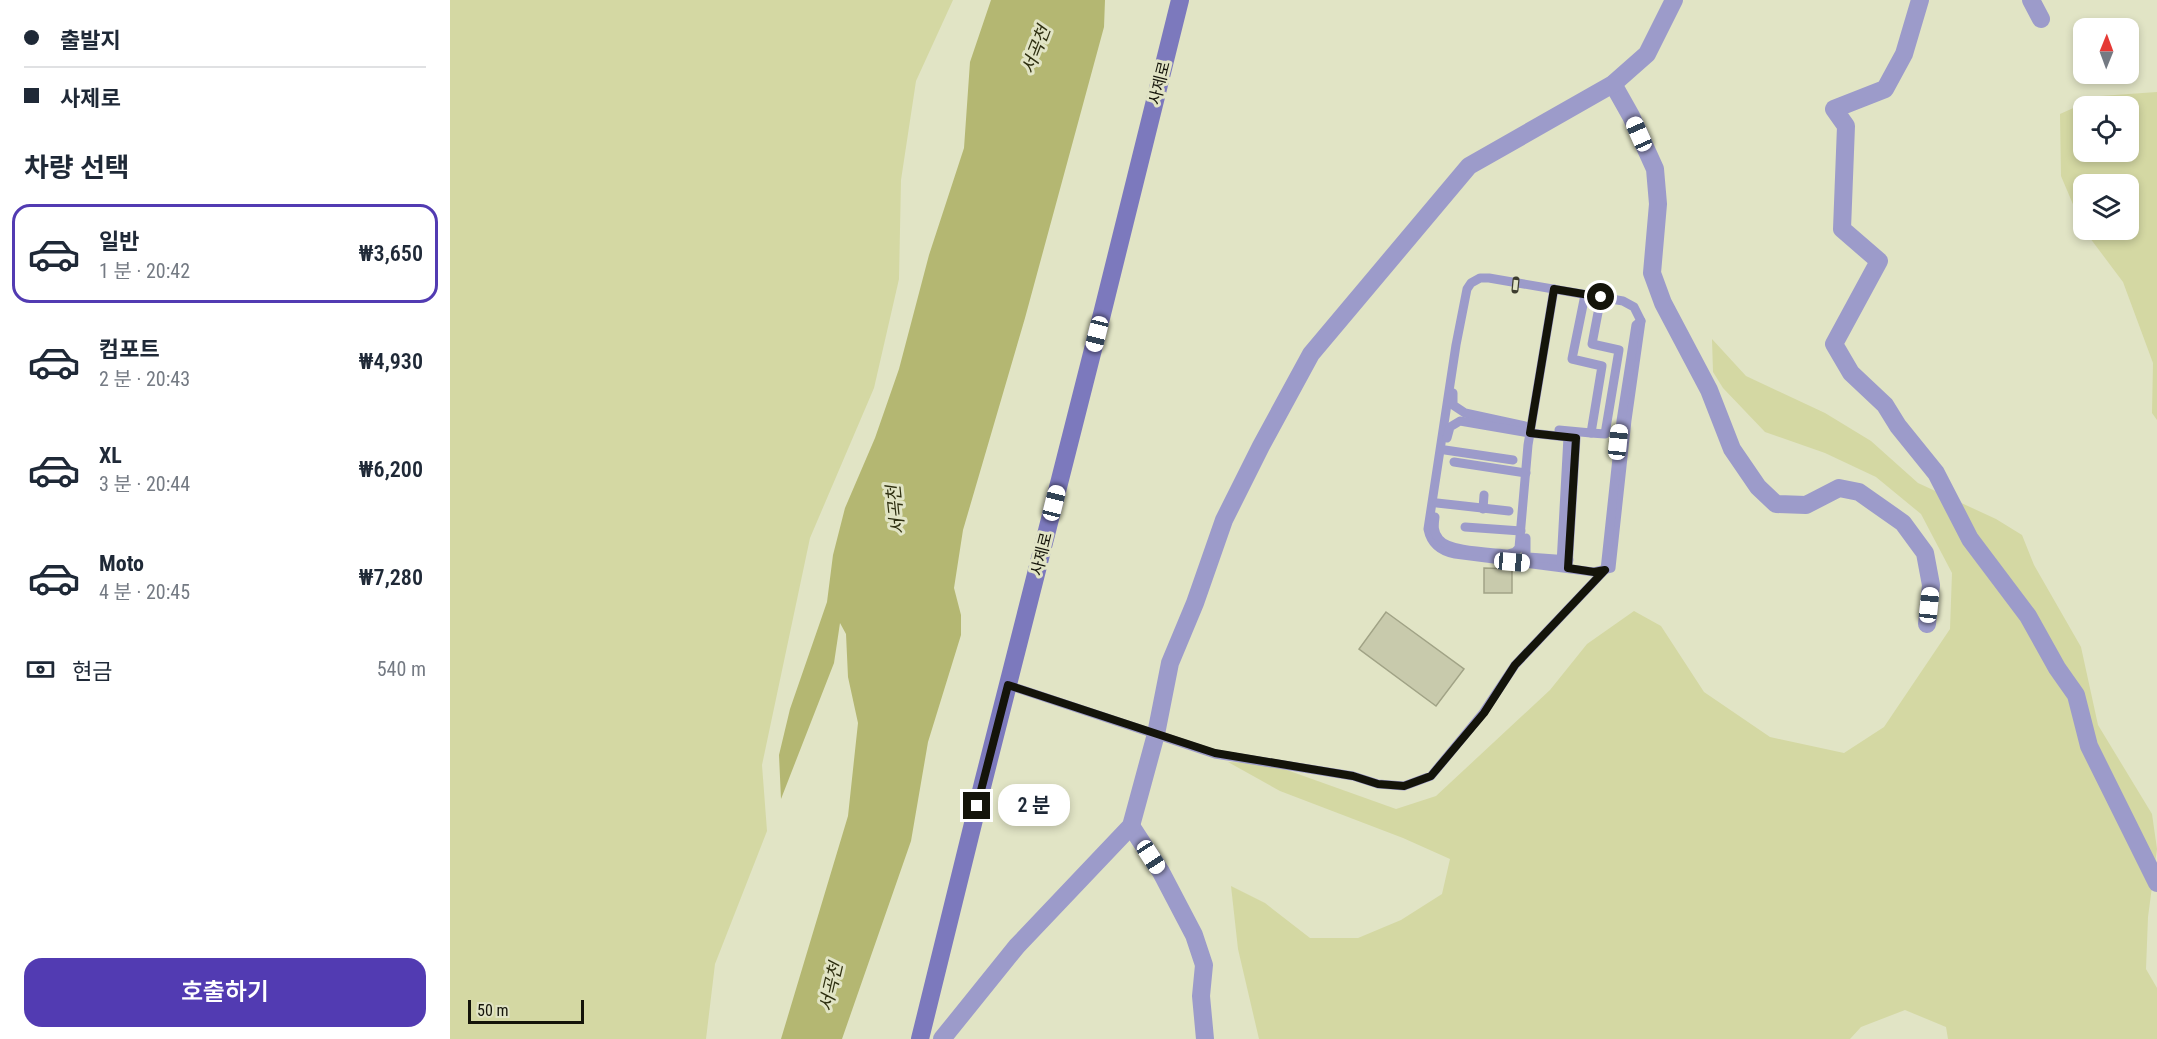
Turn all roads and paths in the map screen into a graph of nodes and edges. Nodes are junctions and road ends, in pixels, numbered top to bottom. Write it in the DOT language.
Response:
graph roads {
  1 [pos="1180,0"];
  2 [pos="1674,0"];
  3 [pos="1920,0"];
  4 [pos="2031,0"];
  5 [pos="2040,19"];
  6 [pos="1613,84"];
  7 [pos="1557,291"];
  8 [pos="1585,295"];
  9 [pos="1601,297"];
  10 [pos="1532,431"];
  11 [pos="1591,433"];
  12 [pos="1487,446"];
  13 [pos="1445,450"];
  14 [pos="1486,456"];
  15 [pos="1513,460"];
  16 [pos="1454,462"];
  17 [pos="1526,473"];
  18 [pos="1484,495"];
  19 [pos="1437,503"];
  20 [pos="1482,509"];
  21 [pos="1509,511"];
  22 [pos="1466,527"];
  23 [pos="1477,528"];
  24 [pos="1521,531"];
  25 [pos="1476,539"];
  26 [pos="1564,564"];
  27 [pos="1608,569"];
  28 [pos="1927,624"];
  29 [pos="1008,685"];
  30 [pos="1156,734"];
  31 [pos="1131,826"];
  32 [pos="2157,883"];
  33 [pos="920,1039"];
  34 [pos="942,1039"];
  35 [pos="1205,1039"];
  1 -- 29 [label="street, 사제로"];
  2 -- 6 [label="street"];
  3 -- 32 [label="street"];
  4 -- 5 [label="street"];
  6 -- 28 [label="street"];
  6 -- 30 [label="street"];
  7 -- 8 [label="lane"];
  7 -- 10 [label="lane"];
  7 -- 10 [label="lane"];
  7 -- 26 [label="lane"];
  8 -- 9 [label="lane"];
  8 -- 11 [label="lane"];
  9 -- 11 [label="lane"];
  9 -- 27 [label="lane"];
  10 -- 11 [label="lane"];
  10 -- 13 [label="lane"];
  10 -- 17 [label="lane"];
  10 -- 26 [label="lane"];
  10 -- 26 [label="lane"];
  12 -- 14 [label="lane"];
  13 -- 14 [label="lane"];
  13 -- 19 [label="lane"];
  14 -- 15 [label="lane"];
  16 -- 17 [label="lane"];
  17 -- 24 [label="lane"];
  18 -- 20 [label="lane"];
  19 -- 20 [label="lane"];
  19 -- 24 [label="lane"];
  20 -- 21 [label="lane"];
  22 -- 23 [label="lane"];
  23 -- 24 [label="lane"];
  23 -- 25 [label="lane"];
  26 -- 27 [label="lane"];
  27 -- 30 [label="lane"];
  29 -- 30 [label="lane"];
  29 -- 33 [label="street, 사제로"];
  30 -- 31 [label="street"];
  31 -- 34 [label="street"];
  31 -- 35 [label="street"];
}
